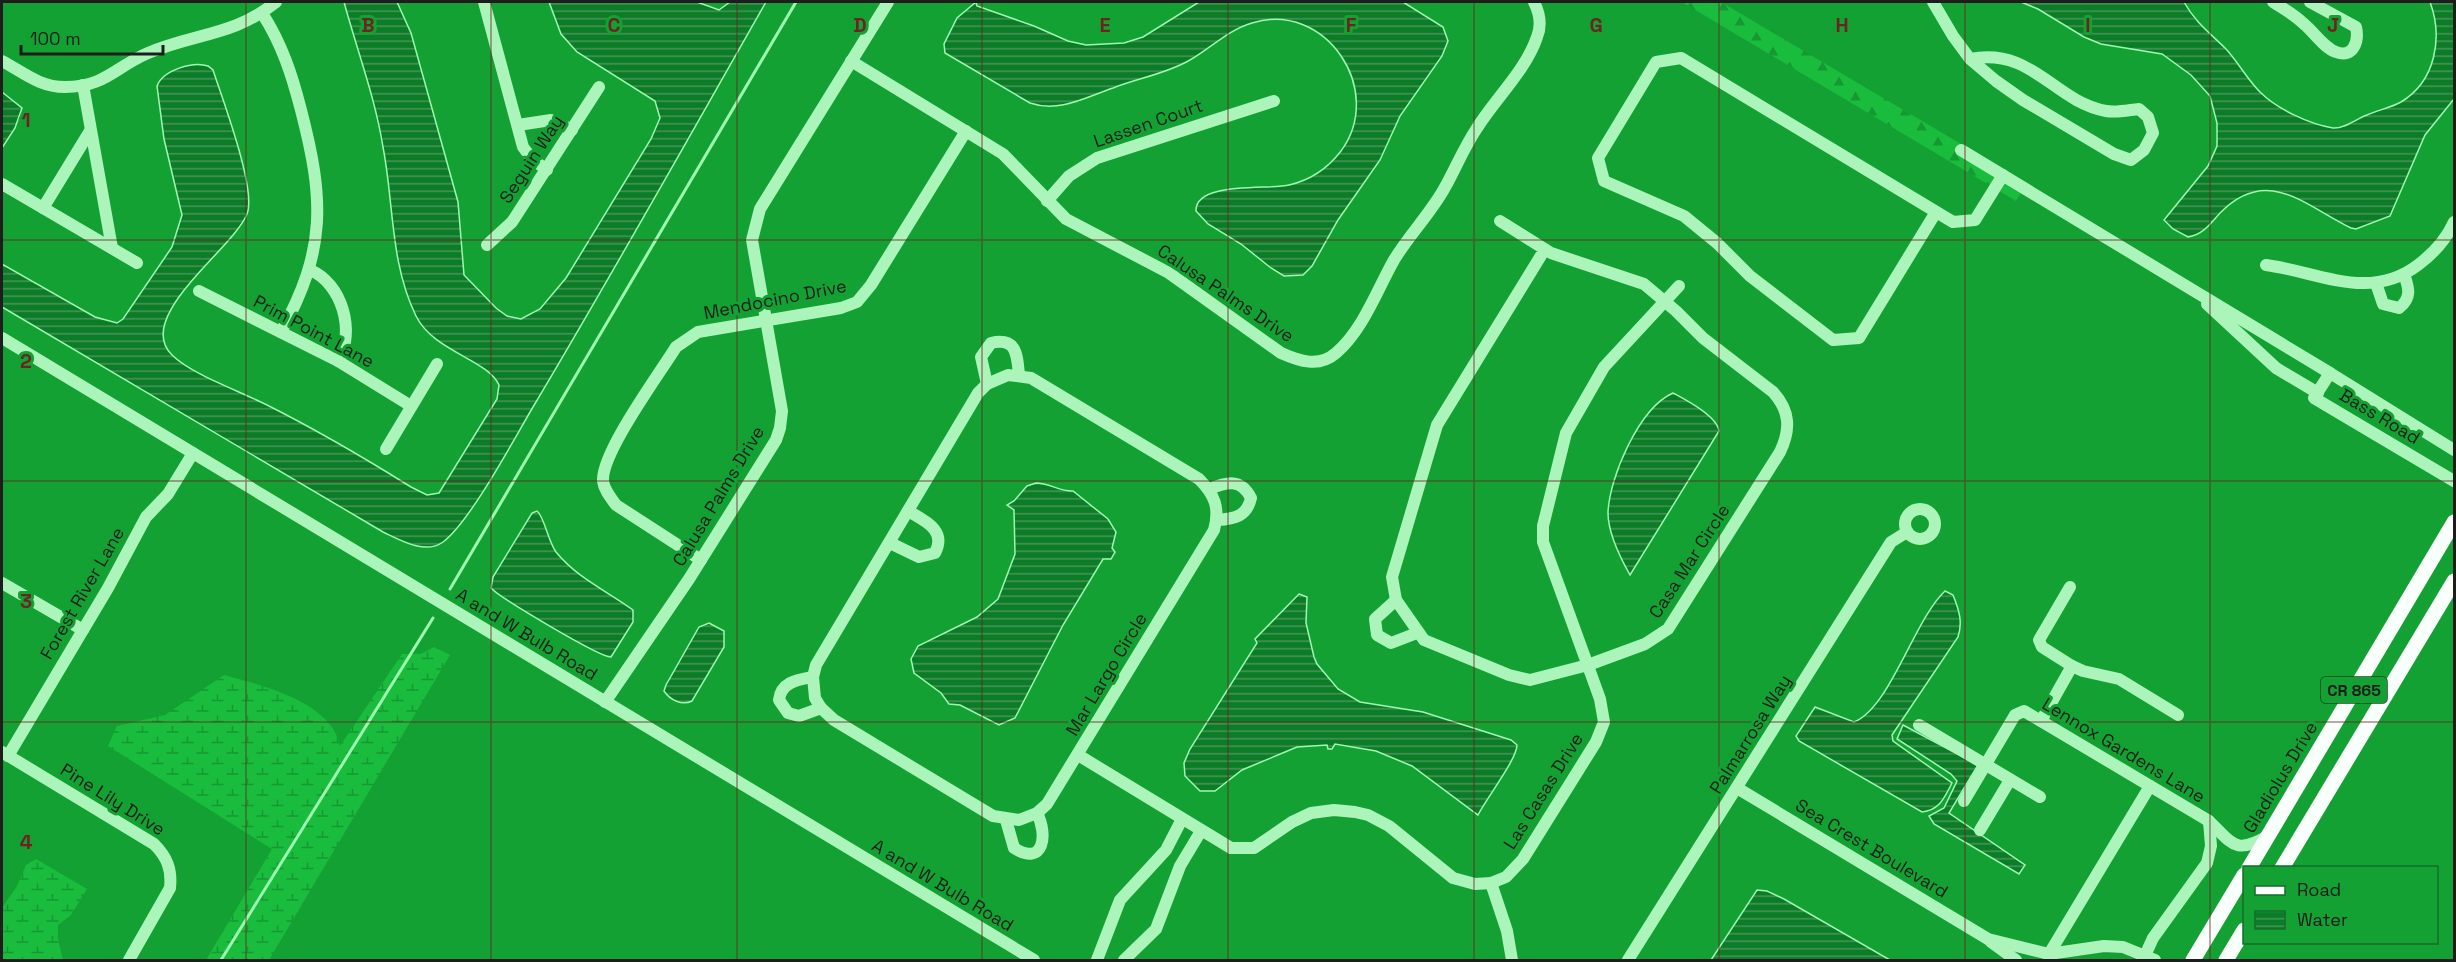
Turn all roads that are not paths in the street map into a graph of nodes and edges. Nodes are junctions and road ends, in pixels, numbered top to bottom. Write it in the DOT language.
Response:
graph roads {
  1 [pos="276,2"];
  2 [pos="484,2"];
  3 [pos="888,2"];
  4 [pos="1534,2"];
  5 [pos="1933,2"];
  6 [pos="2274,2"];
  7 [pos="2310,2"];
  8 [pos="262,12"];
  9 [pos="1970,59"];
  10 [pos="2,61"];
  11 [pos="851,61"];
  12 [pos="83,85"];
  13 [pos="598,87"];
  14 [pos="1274,101"];
  15 [pos="518,125"];
  16 [pos="572,130"];
  17 [pos="90,131"];
  18 [pos="966,131"];
  19 [pos="1961,150"];
  20 [pos="547,170"];
  21 [pos="2002,175"];
  22 [pos="2,183"];
  23 [pos="1047,201"];
  24 [pos="43,208"];
  25 [pos="1936,212"];
  26 [pos="1500,221"];
  27 [pos="2454,222"];
  28 [pos="487,245"];
  29 [pos="112,248"];
  30 [pos="1545,249"];
  31 [pos="137,264"];
  32 [pos="2266,265"];
  33 [pos="310,270"];
  34 [pos="2404,274"];
  35 [pos="2376,283"];
  36 [pos="1679,286"];
  37 [pos="2189,286"];
  38 [pos="199,291"];
  39 [pos="1665,301"];
  40 [pos="766,320"];
  41 [pos="281,332"];
  42 [pos="2,338"];
  43 [pos="338,361"];
  44 [pos="437,364"];
  45 [pos="2330,373"];
  46 [pos="1019,375"];
  47 [pos="987,384"];
  48 [pos="2318,393"];
  49 [pos="411,406"];
  50 [pos="386,449"];
  51 [pos="2454,450"];
  52 [pos="193,453"];
  53 [pos="2454,481"];
  54 [pos="1209,489"];
  55 [pos="908,511"];
  56 [pos="1217,520"];
  57 [pos="2454,522"];
  58 [pos="1907,532"];
  59 [pos="890,543"];
  60 [pos="701,560"];
  61 [pos="2454,581"];
  62 [pos="2,583"];
  63 [pos="2070,587"];
  64 [pos="1396,600"];
  65 [pos="83,630"];
  66 [pos="1417,633"];
  67 [pos="1588,665"];
  68 [pos="2072,666"];
  69 [pos="813,677"];
  70 [pos="605,702"];
  71 [pos="821,708"];
  72 [pos="2178,715"];
  73 [pos="2041,721"];
  74 [pos="1919,725"];
  75 [pos="5,754"];
  76 [pos="1078,755"];
  77 [pos="1985,765"];
  78 [pos="2010,780"];
  79 [pos="2150,786"];
  80 [pos="1737,788"];
  81 [pos="2040,797"];
  82 [pos="1964,801"];
  83 [pos="1037,813"];
  84 [pos="1182,819"];
  85 [pos="1005,820"];
  86 [pos="2209,821"];
  87 [pos="1980,830"];
  88 [pos="1201,831"];
  89 [pos="2269,835"];
  90 [pos="2250,866"];
  91 [pos="2283,866"];
  92 [pos="2243,877"];
  93 [pos="1491,883"];
  94 [pos="2243,932"];
  95 [pos="1988,939"];
  96 [pos="2049,957"];
  97 [pos="2148,958"];
  98 [pos="129,960"];
  99 [pos="1034,960"];
  100 [pos="1097,960"];
  101 [pos="1124,960"];
  102 [pos="1512,960"];
  103 [pos="1628,960"];
  104 [pos="2016,960"];
  105 [pos="2193,960"];
  106 [pos="2226,960"];
  1 -- 8 [label="street"];
  2 -- 15 [label="street"];
  3 -- 11 [label="street, Calusa Palms Drive"];
  4 -- 23 [label="street, Calusa Palms Drive"];
  5 -- 9 [label="street"];
  6 -- 7 [label="street"];
  8 -- 12 [label="street"];
  8 -- 33 [label="street"];
  9 -- 9 [label="street"];
  10 -- 12 [label="street"];
  11 -- 18 [label="street, Calusa Palms Drive"];
  11 -- 40 [label="street, Calusa Palms Drive"];
  12 -- 17 [label="street"];
  13 -- 16 [label="street, Seguin Way"];
  14 -- 23 [label="street, Lassen Court"];
  15 -- 16 [label="street"];
  15 -- 20 [label="street"];
  16 -- 20 [label="street, Seguin Way"];
  17 -- 24 [label="street"];
  17 -- 29 [label="street"];
  18 -- 23 [label="street, Calusa Palms Drive"];
  18 -- 40 [label="street, Mendocino Drive"];
  19 -- 21 [label="street"];
  20 -- 28 [label="street, Seguin Way"];
  21 -- 25 [label="street"];
  21 -- 37 [label="street"];
  22 -- 24 [label="street"];
  24 -- 29 [label="street"];
  25 -- 25 [label="street"];
  26 -- 30 [label="street, Casa Mar Circle"];
  27 -- 34 [label="street"];
  29 -- 31 [label="street"];
  30 -- 39 [label="street, Casa Mar Circle"];
  30 -- 64 [label="street, Casa Mar Circle"];
  32 -- 35 [label="street"];
  33 -- 41 [label="street"];
  33 -- 43 [label="street"];
  34 -- 35 [label="street"];
  34 -- 35 [label="street"];
  36 -- 39 [label="street, Las Casas Drive"];
  37 -- 45 [label="street"];
  37 -- 48 [label="street"];
  38 -- 41 [label="street, Prim Point Lane"];
  39 -- 67 [label="street, Las Casas Drive"];
  39 -- 67 [label="street, Casa Mar Circle"];
  40 -- 60 [label="street, Calusa Palms Drive"];
  40 -- 60 [label="street, Mendocino Drive"];
  41 -- 43 [label="street, Prim Point Lane"];
  42 -- 52 [label="street, A and W Bulb Road"];
  43 -- 49 [label="street, Prim Point Lane"];
  44 -- 49 [label="street"];
  45 -- 48 [label="street, Bass Road"];
  45 -- 51 [label="street, Bass Road"];
  46 -- 47 [label="street"];
  46 -- 47 [label="street"];
  46 -- 54 [label="street"];
  47 -- 55 [label="street"];
  48 -- 53 [label="street, Bass Road"];
  49 -- 50 [label="street"];
  52 -- 65 [label="street, Forest River Lane"];
  52 -- 70 [label="street, A and W Bulb Road"];
  54 -- 56 [label="street"];
  54 -- 56 [label="street"];
  55 -- 59 [label="street"];
  55 -- 59 [label="street"];
  56 -- 76 [label="street, Mar Largo Circle"];
  57 -- 89 [label="main road, Gladiolus Drive / CR 865"];
  58 -- 80 [label="street, Palmarrosa Way"];
  59 -- 69 [label="street"];
  60 -- 70 [label="street, Calusa Palms Drive"];
  61 -- 91 [label="main road, CR 865"];
  62 -- 65 [label="street"];
  63 -- 68 [label="street"];
  64 -- 66 [label="street, Casa Mar Circle"];
  64 -- 66 [label="street"];
  65 -- 75 [label="street, Forest River Lane"];
  66 -- 67 [label="street, Casa Mar Circle"];
  67 -- 93 [label="street, Las Casas Drive"];
  68 -- 72 [label="street"];
  68 -- 73 [label="street"];
  69 -- 71 [label="street"];
  69 -- 71 [label="street"];
  70 -- 99 [label="street, A and W Bulb Road"];
  71 -- 85 [label="street"];
  73 -- 77 [label="street, Lennox Gardens Lane"];
  73 -- 79 [label="street, Lennox Gardens Lane"];
  74 -- 77 [label="street"];
  75 -- 98 [label="street, Pine Lily Drive"];
  76 -- 83 [label="street, Mar Largo Circle"];
  76 -- 84 [label="street"];
  77 -- 78 [label="street"];
  77 -- 82 [label="street"];
  78 -- 81 [label="street"];
  78 -- 87 [label="street"];
  79 -- 86 [label="street, Lennox Gardens Lane"];
  79 -- 96 [label="street"];
  80 -- 95 [label="street, Sea Crest Boulevard"];
  80 -- 103 [label="street, Palmarrosa Way"];
  83 -- 85 [label="street"];
  83 -- 85 [label="street"];
  84 -- 88 [label="street"];
  84 -- 100 [label="street"];
  86 -- 89 [label="street, Lennox Gardens Lane"];
  86 -- 97 [label="street, Lennox Gardens Lane"];
  88 -- 93 [label="street"];
  88 -- 101 [label="street"];
  89 -- 90 [label="main road, Gladiolus Drive / CR 865"];
  92 -- 105 [label="main road"];
  93 -- 102 [label="street"];
  94 -- 106 [label="main road"];
  95 -- 96 [label="street, Sea Crest Boulevard"];
  95 -- 104 [label="street, Sea Crest Boulevard"];
  96 -- 97 [label="street, Sea Crest Boulevard"];
}
